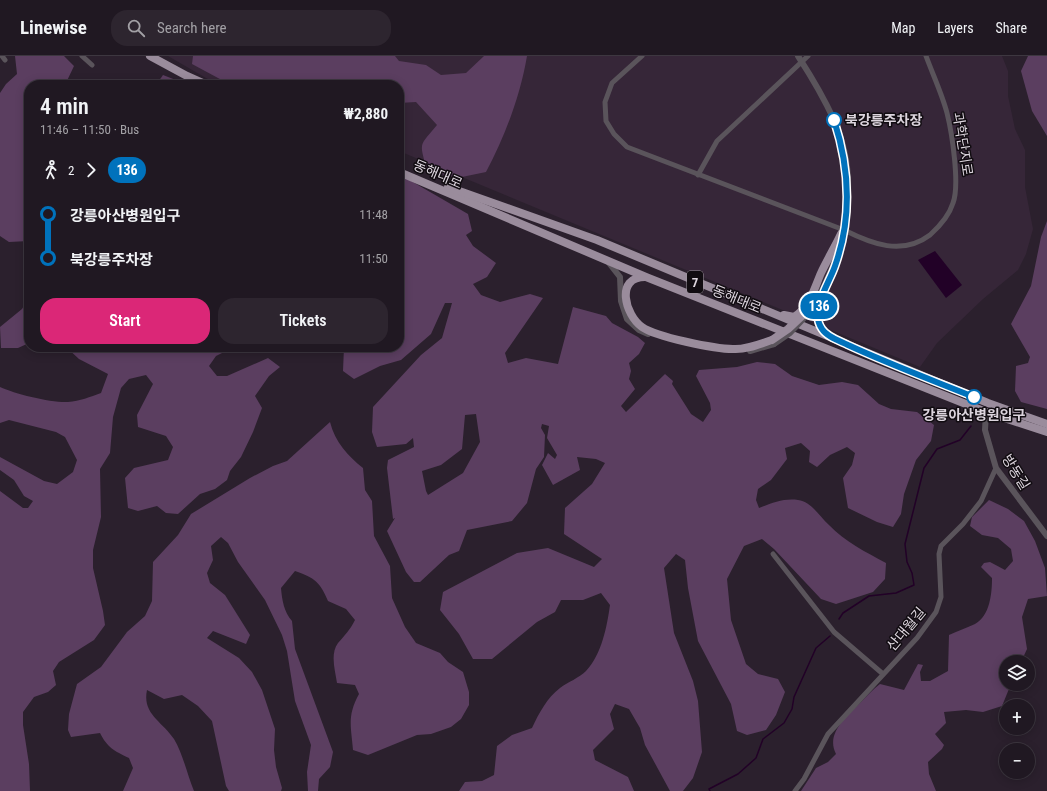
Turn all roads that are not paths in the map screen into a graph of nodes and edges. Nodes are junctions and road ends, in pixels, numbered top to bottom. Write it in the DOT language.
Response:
graph roads {
  1 [pos="82,56"];
  2 [pos="142,56"];
  3 [pos="150,56"];
  4 [pos="642,56"];
  5 [pos="808,56"];
  6 [pos="926,56"];
  7 [pos="800,58"];
  8 [pos="92,65"];
  9 [pos="187,80"];
  10 [pos="195,80"];
  11 [pos="404,170"];
  12 [pos="404,174"];
  13 [pos="698,175"];
  14 [pos="843,233"];
  15 [pos="607,261"];
  16 [pos="646,277"];
  17 [pos="735,297"];
  18 [pos="773,342"];
  19 [pos="861,351"];
  20 [pos="988,403"];
  21 [pos="986,412"];
  22 [pos="1047,424"];
  23 [pos="1047,432"];
  24 [pos="996,468"];
  25 [pos="1047,536"];
  26 [pos="773,554"];
  27 [pos="883,674"];
  28 [pos="795,791"];
  1 -- 8 [label="street"];
  2 -- 9 [label="highway"];
  3 -- 10 [label="highway"];
  4 -- 13 [label="street, 과학단지로"];
  5 -- 7 [label="street"];
  6 -- 14 [label="street, 과학단지로"];
  7 -- 13 [label="street"];
  7 -- 14 [label="street"];
  11 -- 17 [label="highway, 동해대로 / 7"];
  12 -- 15 [label="highway, 동해대로"];
  13 -- 14 [label="street, 과학단지로"];
  14 -- 17 [label="highway"];
  14 -- 18 [label="highway, bridge"];
  14 -- 19 [label="street"];
  15 -- 16 [label="highway, 동해대로"];
  15 -- 18 [label="street"];
  16 -- 18 [label="highway"];
  16 -- 21 [label="highway, 동해대로"];
  17 -- 19 [label="highway, 동해대로 / 7"];
  19 -- 20 [label="highway, 동해대로 / 7"];
  20 -- 21 [label="highway"];
  20 -- 22 [label="highway, 동해대로 / 7"];
  21 -- 23 [label="highway, 동해대로"];
  21 -- 24 [label="street, 방동길"];
  24 -- 25 [label="street, 방동길"];
  24 -- 27 [label="street, 산대월길"];
  26 -- 27 [label="street"];
  27 -- 28 [label="street, 산대월길"];
}
